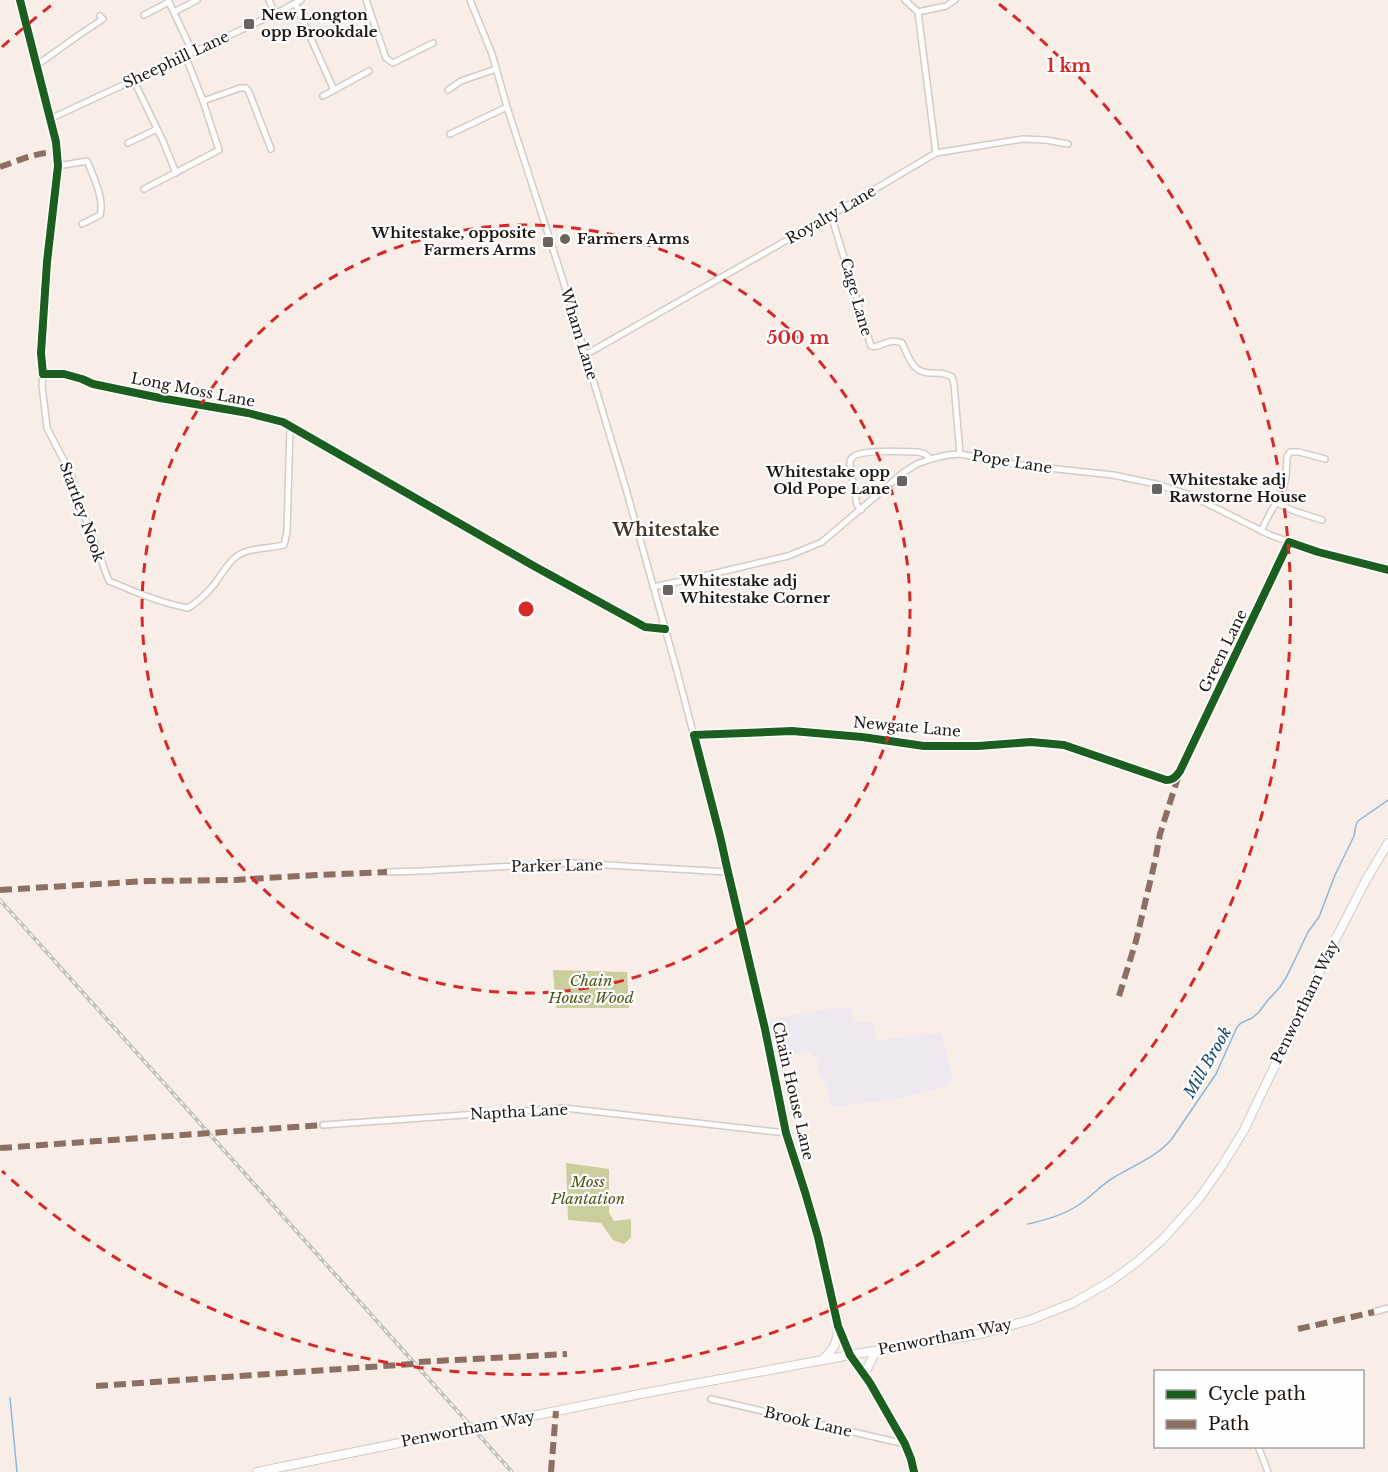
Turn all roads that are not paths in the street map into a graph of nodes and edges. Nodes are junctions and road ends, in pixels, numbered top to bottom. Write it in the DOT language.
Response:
graph roads {
  1 [pos="20,0"];
  2 [pos="197,0"];
  3 [pos="269,0"];
  4 [pos="366,0"];
  5 [pos="470,0"];
  6 [pos="904,0"];
  7 [pos="955,0"];
  8 [pos="169,1"];
  9 [pos="298,1"];
  10 [pos="174,12"];
  11 [pos="918,12"];
  12 [pos="275,14"];
  13 [pos="144,15"];
  14 [pos="100,16"];
  15 [pos="433,43"];
  16 [pos="192,51"];
  17 [pos="185,56"];
  18 [pos="37,65"];
  19 [pos="496,69"];
  20 [pos="369,71"];
  21 [pos="133,79"];
  22 [pos="334,90"];
  23 [pos="448,90"];
  24 [pos="323,96"];
  25 [pos="203,101"];
  26 [pos="507,107"];
  27 [pos="50,118"];
  28 [pos="157,129"];
  29 [pos="450,134"];
  30 [pos="128,143"];
  31 [pos="1068,144"];
  32 [pos="271,149"];
  33 [pos="936,153"];
  34 [pos="58,166"];
  35 [pos="176,173"];
  36 [pos="144,189"];
  37 [pos="84,214"];
  38 [pos="831,215"];
  39 [pos="585,355"];
  40 [pos="43,374"];
  41 [pos="290,427"];
  42 [pos="960,454"];
  43 [pos="931,459"];
  44 [pos="1325,459"];
  45 [pos="1277,503"];
  46 [pos="861,510"];
  47 [pos="1322,520"];
  48 [pos="1261,531"];
  49 [pos="1290,542"];
  50 [pos="1388,570"];
  51 [pos="653,587"];
  52 [pos="665,629"];
  53 [pos="677,671"];
  54 [pos="694,735"];
  55 [pos="1180,771"];
  56 [pos="1388,843"];
  57 [pos="387,872"];
  58 [pos="728,872"];
  59 [pos="323,1125"];
  60 [pos="786,1133"];
  61 [pos="1388,1308"];
  62 [pos="1374,1312"];
  63 [pos="838,1326"];
  64 [pos="878,1350"];
  65 [pos="850,1355"];
  66 [pos="822,1360"];
  67 [pos="864,1375"];
  68 [pos="711,1400"];
  69 [pos="905,1444"];
  70 [pos="1259,1448"];
  71 [pos="257,1472"];
  72 [pos="914,1472"];
  73 [pos="1268,1472"];
  1 -- 18 [label="street"];
  2 -- 10 [label="street"];
  3 -- 12 [label="street"];
  4 -- 15 [label="street"];
  5 -- 19 [label="street, Wham Lane"];
  6 -- 11 [label="street"];
  7 -- 11 [label="street"];
  8 -- 10 [label="street"];
  8 -- 13 [label="street"];
  9 -- 12 [label="street, Sheephill Lane"];
  9 -- 22 [label="street"];
  10 -- 16 [label="street"];
  11 -- 33 [label="street"];
  12 -- 16 [label="street, Sheephill Lane"];
  14 -- 18 [label="street"];
  16 -- 17 [label="street, Sheephill Lane"];
  17 -- 21 [label="street, Sheephill Lane"];
  17 -- 25 [label="street"];
  18 -- 27 [label="street"];
  19 -- 23 [label="street"];
  19 -- 26 [label="street, Wham Lane"];
  20 -- 22 [label="street"];
  21 -- 27 [label="street, Sheephill Lane"];
  21 -- 28 [label="street"];
  22 -- 24 [label="street"];
  25 -- 32 [label="street"];
  25 -- 35 [label="street"];
  26 -- 29 [label="street"];
  26 -- 39 [label="street, Wham Lane"];
  27 -- 34 [label="street"];
  28 -- 30 [label="street"];
  28 -- 35 [label="street"];
  31 -- 33 [label="street"];
  33 -- 38 [label="street, Royalty Lane"];
  34 -- 37 [label="street"];
  34 -- 40 [label="street"];
  35 -- 36 [label="street"];
  38 -- 39 [label="street, Royalty Lane"];
  38 -- 42 [label="street, Cage Lane"];
  39 -- 51 [label="street, Wham Lane"];
  40 -- 41 [label="street, Long Moss Lane"];
  40 -- 41 [label="street, Startley Nook"];
  41 -- 52 [label="street, Long Moss Lane"];
  42 -- 43 [label="street, Pope Lane"];
  42 -- 48 [label="street, Pope Lane"];
  43 -- 46 [label="street, Pope Lane"];
  43 -- 46 [label="street"];
  44 -- 45 [label="street"];
  45 -- 47 [label="street"];
  45 -- 48 [label="street"];
  46 -- 51 [label="street, Pope Lane"];
  48 -- 49 [label="street, Pope Lane"];
  49 -- 50 [label="street, Pope Lane"];
  49 -- 55 [label="street, Green Lane"];
  51 -- 52 [label="street, Wham Lane"];
  52 -- 53 [label="street, Wham Lane"];
  53 -- 54 [label="street, Chain House Lane"];
  54 -- 55 [label="street, Newgate Lane"];
  54 -- 58 [label="street, Chain House Lane"];
  56 -- 64 [label="highway, Penwortham Way"];
  57 -- 58 [label="street, Parker Lane"];
  58 -- 60 [label="street, Chain House Lane"];
  59 -- 60 [label="street, Naptha Lane"];
  60 -- 63 [label="street, Chain House Lane"];
  61 -- 62 [label="street"];
  63 -- 65 [label="street, Chain House Lane"];
  63 -- 66 [label="highway"];
  64 -- 65 [label="highway, Penwortham Way"];
  64 -- 67 [label="highway"];
  65 -- 66 [label="highway, Penwortham Way"];
  65 -- 67 [label="street, Chain House Lane"];
  66 -- 71 [label="highway, Penwortham Way"];
  67 -- 69 [label="street, Chain House Lane"];
  68 -- 69 [label="street, Brook Lane"];
  69 -- 72 [label="street, Chain House Lane"];
  70 -- 73 [label="street"];
}
